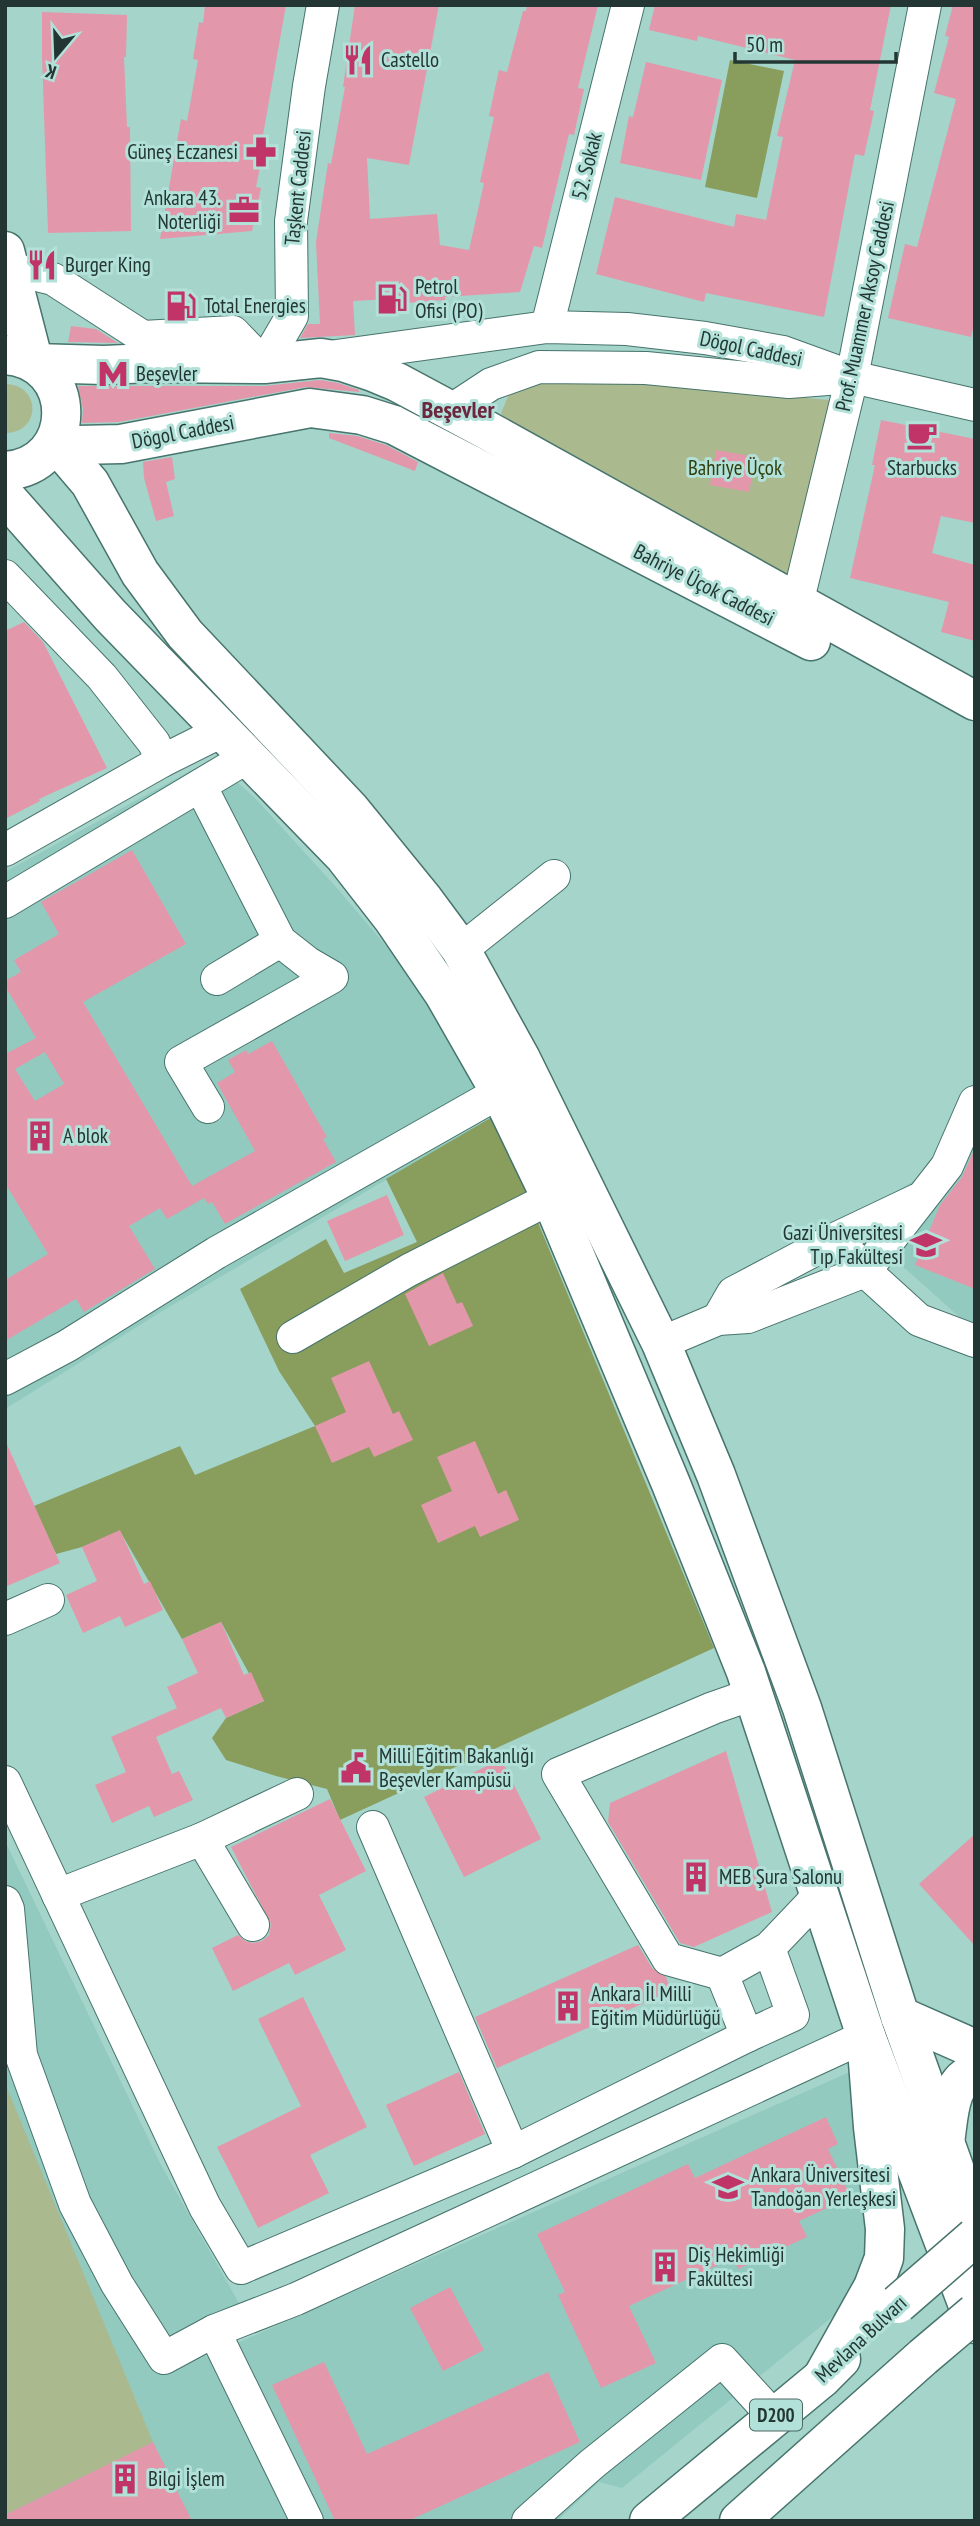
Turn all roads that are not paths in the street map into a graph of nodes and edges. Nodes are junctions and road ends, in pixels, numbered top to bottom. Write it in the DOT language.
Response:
graph roads {
  1 [pos="323,5"];
  2 [pos="628,5"];
  3 [pos="925,5"];
  4 [pos="7,260"];
  5 [pos="547,327"];
  6 [pos="147,350"];
  7 [pos="321,358"];
  8 [pos="20,359"];
  9 [pos="264,364"];
  10 [pos="852,377"];
  11 [pos="975,405"];
  12 [pos="450,411"];
  13 [pos="55,442"];
  14 [pos="433,446"];
  15 [pos="5,471"];
  16 [pos="5,496"];
  17 [pos="5,576"];
  18 [pos="797,604"];
  19 [pos="975,701"];
  20 [pos="975,725"];
  21 [pos="234,744"];
  22 [pos="162,761"];
  23 [pos="201,787"];
  24 [pos="5,850"];
  25 [pos="554,876"];
  26 [pos="5,902"];
  27 [pos="280,941"];
  28 [pos="461,950"];
  29 [pos="217,979"];
  30 [pos="500,1092"];
  31 [pos="975,1102"];
  32 [pos="208,1107"];
  33 [pos="551,1198"];
  34 [pos="921,1199"];
  35 [pos="837,1238"];
  36 [pos="865,1271"];
  37 [pos="718,1319"];
  38 [pos="293,1337"];
  39 [pos="975,1341"];
  40 [pos="661,1343"];
  41 [pos="5,1379"];
  42 [pos="48,1600"];
  43 [pos="5,1619"];
  44 [pos="753,1694"];
  45 [pos="5,1782"];
  46 [pos="297,1794"];
  47 [pos="373,1827"];
  48 [pos="202,1839"];
  49 [pos="818,1892"];
  50 [pos="58,1895"];
  51 [pos="5,1902"];
  52 [pos="253,1925"];
  53 [pos="769,1948"];
  54 [pos="722,1974"];
  55 [pos="900,2016"];
  56 [pos="747,2036"];
  57 [pos="866,2036"];
  58 [pos="975,2049"];
  59 [pos="13,2058"];
  60 [pos="975,2073"];
  61 [pos="945,2142"];
  62 [pos="513,2152"];
  63 [pos="975,2226"];
  64 [pos="975,2237"];
  65 [pos="975,2313"];
  66 [pos="975,2324"];
  67 [pos="214,2331"];
  68 [pos="822,2378"];
  69 [pos="774,2417"];
  70 [pos="307,2521"];
  71 [pos="528,2521"];
  72 [pos="649,2521"];
  73 [pos="739,2521"];
  1 -- 9 [label="street, Taşkent Caddesi"];
  2 -- 5 [label="street, 52. Sokak"];
  3 -- 10 [label="street, Prof. Muammer Aksoy Caddesi"];
  4 -- 6 [label="street"];
  4 -- 8 [label="main road"];
  5 -- 7 [label="street, Dögol Caddesi"];
  5 -- 10 [label="street, Dögol Caddesi"];
  6 -- 8 [label="main road, Dögol Caddesi"];
  6 -- 9 [label="main road, Dögol Caddesi"];
  7 -- 9 [label="main road, Dögol Caddesi"];
  7 -- 12 [label="main road, Dögol Caddesi"];
  8 -- 13 [label="main road"];
  10 -- 11 [label="street"];
  10 -- 12 [label="street, Dögol Caddesi"];
  10 -- 18 [label="street, Prof. Muammer Aksoy Caddesi"];
  12 -- 14 [label="main road"];
  12 -- 18 [label="main road, Bahriye Üçok Caddesi"];
  13 -- 14 [label="main road, Dögol Caddesi"];
  13 -- 15 [label="main road"];
  13 -- 28 [label="main road"];
  14 -- 20 [label="main road, Bahriye Üçok Caddesi"];
  16 -- 21 [label="main road"];
  17 -- 22 [label="street"];
  18 -- 19 [label="main road, Bahriye Üçok Caddesi"];
  21 -- 22 [label="street"];
  21 -- 23 [label="street"];
  21 -- 30 [label="main road"];
  22 -- 24 [label="street"];
  23 -- 26 [label="street"];
  23 -- 27 [label="street"];
  25 -- 28 [label="street"];
  27 -- 29 [label="street"];
  27 -- 32 [label="street"];
  28 -- 40 [label="main road"];
  30 -- 33 [label="main road"];
  30 -- 41 [label="street"];
  31 -- 34 [label="street"];
  33 -- 38 [label="street"];
  33 -- 44 [label="main road"];
  34 -- 35 [label="street"];
  34 -- 36 [label="street"];
  35 -- 36 [label="street"];
  35 -- 37 [label="street"];
  36 -- 37 [label="street"];
  36 -- 39 [label="street"];
  37 -- 40 [label="street"];
  40 -- 55 [label="main road"];
  42 -- 43 [label="street"];
  44 -- 49 [label="main road"];
  44 -- 54 [label="street"];
  45 -- 50 [label="street"];
  46 -- 48 [label="street"];
  47 -- 62 [label="street"];
  48 -- 50 [label="street"];
  48 -- 52 [label="street"];
  49 -- 53 [label="street"];
  49 -- 57 [label="main road"];
  50 -- 62 [label="street"];
  51 -- 59 [label="street"];
  53 -- 54 [label="street"];
  53 -- 56 [label="street"];
  54 -- 56 [label="street"];
  55 -- 58 [label="main road"];
  55 -- 61 [label="main road"];
  56 -- 62 [label="street"];
  57 -- 66 [label="main road"];
  57 -- 67 [label="street"];
  57 -- 68 [label="main road"];
  59 -- 67 [label="street"];
  60 -- 61 [label="main road"];
  61 -- 63 [label="main road"];
  64 -- 68 [label="main road, Mevlana Bulvarı / D200, bridge"];
  65 -- 73 [label="main road, D200, bridge"];
  67 -- 70 [label="street"];
  68 -- 69 [label="main road, Mevlana Bulvarı / D200"];
  69 -- 71 [label="street"];
  69 -- 72 [label="main road, Mevlana Bulvarı / D200"];
}
